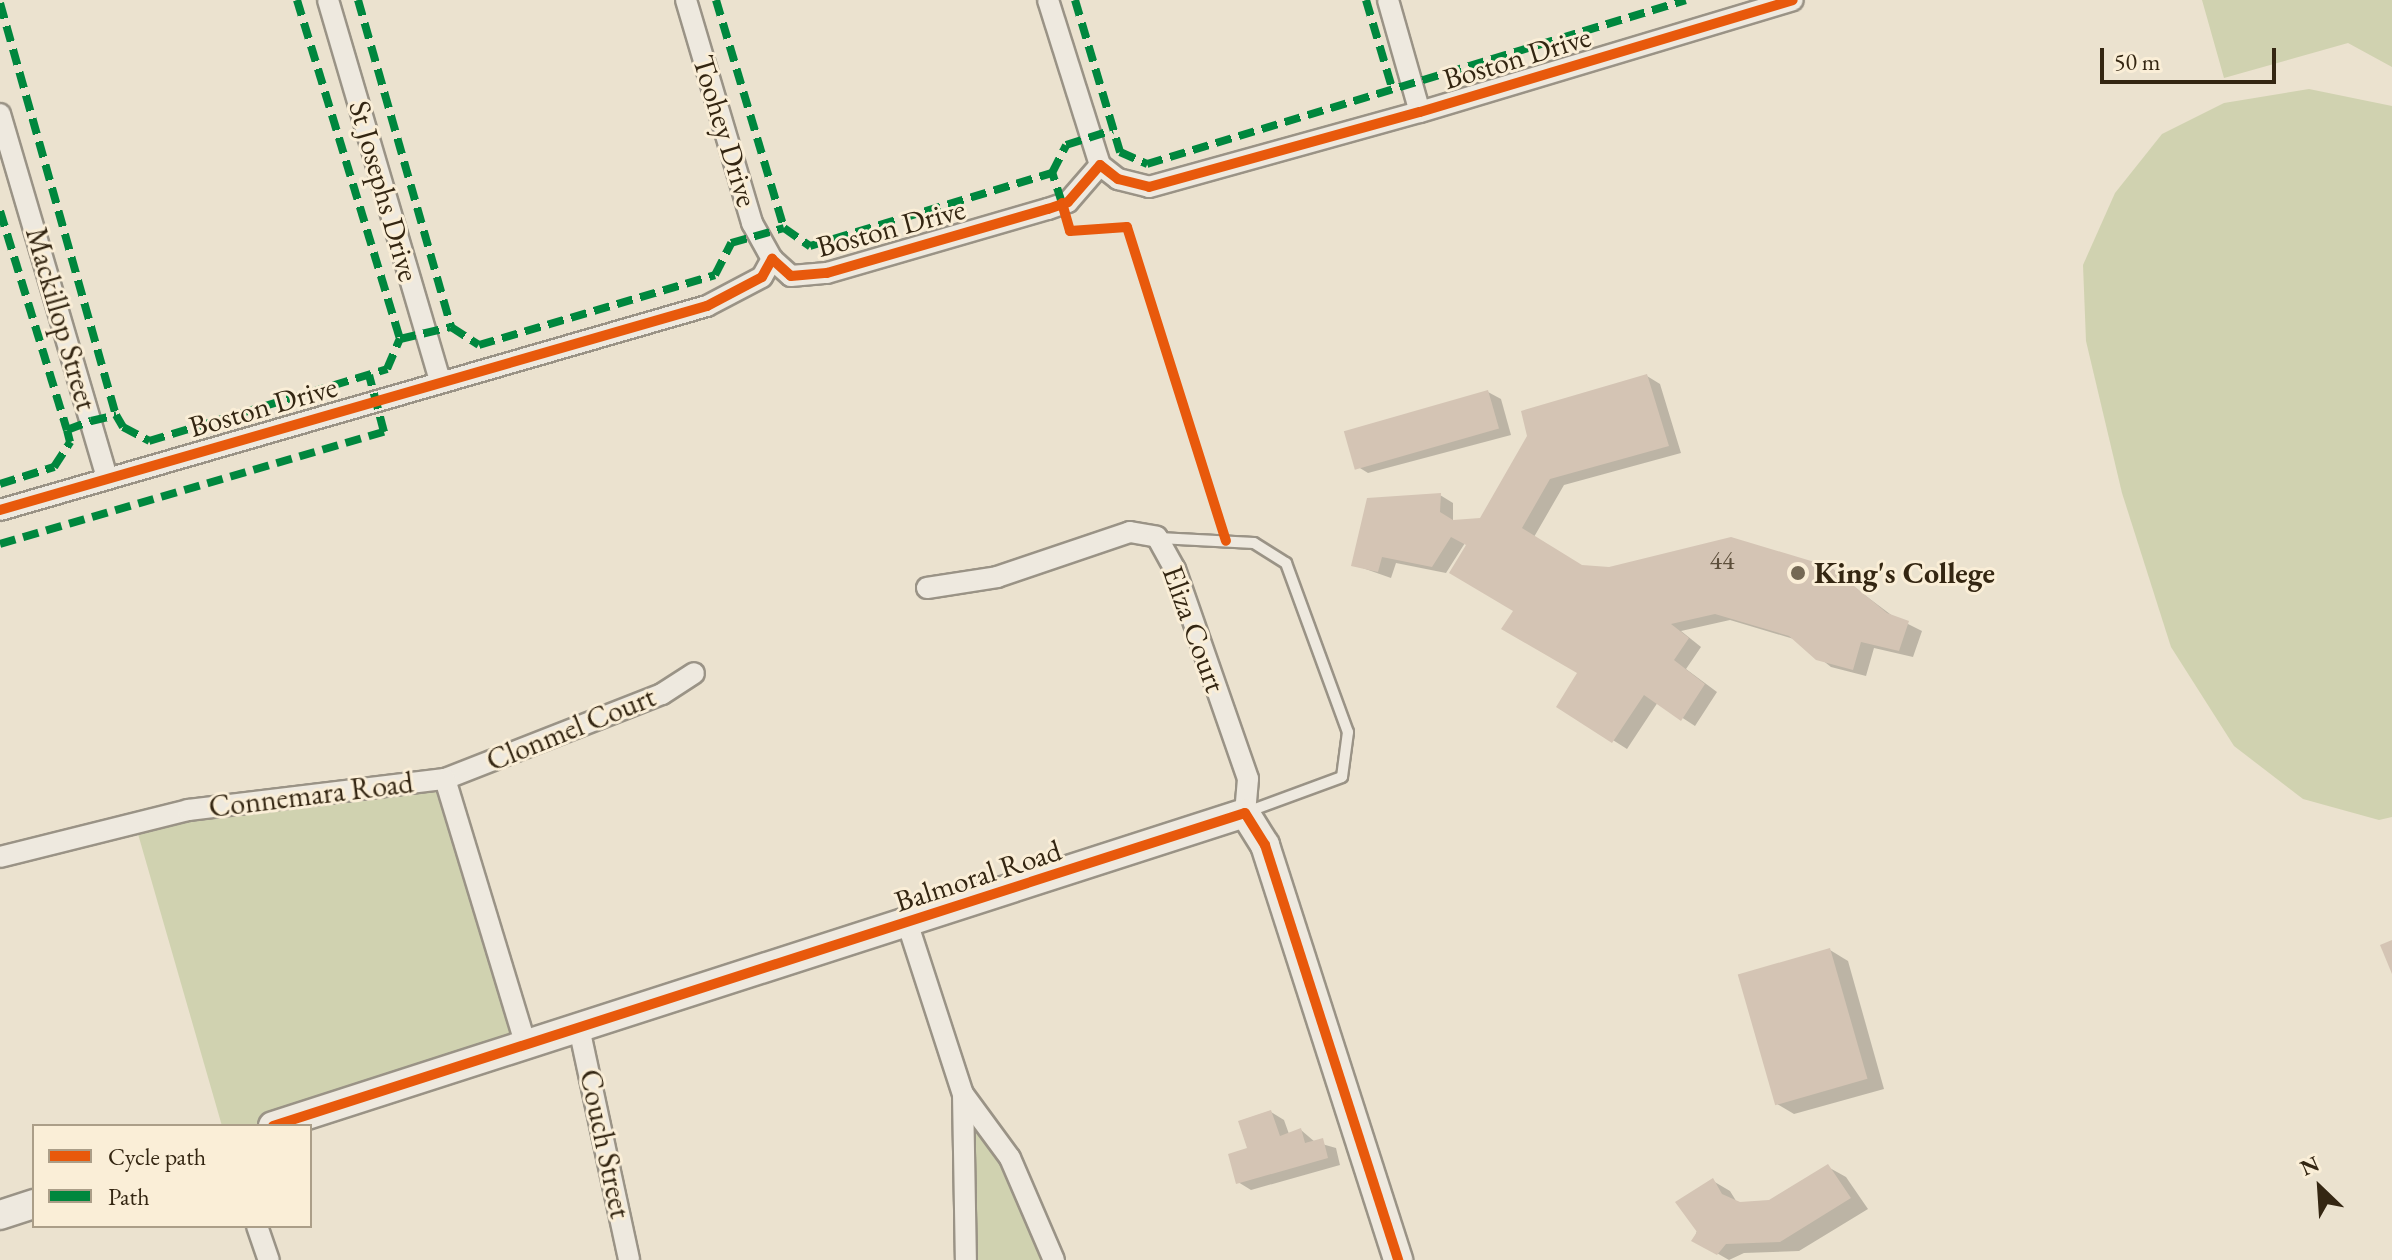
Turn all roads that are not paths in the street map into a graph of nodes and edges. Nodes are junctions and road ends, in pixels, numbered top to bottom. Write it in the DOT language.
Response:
graph roads {
  1 [pos="328,0"];
  2 [pos="686,0"];
  3 [pos="1048,0"];
  4 [pos="1388,0"];
  5 [pos="1793,0"];
  6 [pos="1743,7"];
  7 [pos="1420,112"];
  8 [pos="0,114"];
  9 [pos="1100,165"];
  10 [pos="772,259"];
  11 [pos="440,381"];
  12 [pos="107,478"];
  13 [pos="0,510"];
  14 [pos="1157,537"];
  15 [pos="927,588"];
  16 [pos="694,673"];
  17 [pos="445,779"];
  18 [pos="1245,813"];
  19 [pos="0,857"];
  20 [pos="908,925"];
  21 [pos="579,1028"];
  22 [pos="526,1046"];
  23 [pos="963,1094"];
  24 [pos="279,1124"];
  25 [pos="32,1205"];
  26 [pos="0,1215"];
  27 [pos="258,1228"];
  28 [pos="269,1260"];
  29 [pos="629,1260"];
  30 [pos="966,1260"];
  31 [pos="1054,1260"];
  32 [pos="1398,1260"];
  1 -- 11 [label="street, St Josephs Drive"];
  2 -- 10 [label="street, Toohey Drive"];
  3 -- 9 [label="street"];
  4 -- 7 [label="street"];
  5 -- 6 [label="street, Boston Drive"];
  6 -- 7 [label="street, Boston Drive"];
  7 -- 9 [label="street, Boston Drive"];
  8 -- 12 [label="street, Mackillop Street"];
  9 -- 10 [label="street, Boston Drive"];
  10 -- 11 [label="street, Boston Drive"];
  11 -- 12 [label="street, Boston Drive"];
  12 -- 13 [label="street, Boston Drive"];
  14 -- 15 [label="street, Eliza Court"];
  14 -- 18 [label="street, Eliza Court"];
  14 -- 18 [label="lane"];
  16 -- 17 [label="street, Clonmel Court"];
  17 -- 19 [label="street, Connemara Road"];
  17 -- 22 [label="street, Connemara Road"];
  18 -- 20 [label="street, Balmoral Road"];
  18 -- 32 [label="street"];
  20 -- 21 [label="street, Balmoral Road"];
  20 -- 23 [label="street"];
  21 -- 22 [label="street, Balmoral Road"];
  21 -- 29 [label="street, Couch Street"];
  22 -- 24 [label="street, Balmoral Road"];
  23 -- 30 [label="street"];
  23 -- 31 [label="street"];
  25 -- 26 [label="street"];
  27 -- 28 [label="street"];
}
